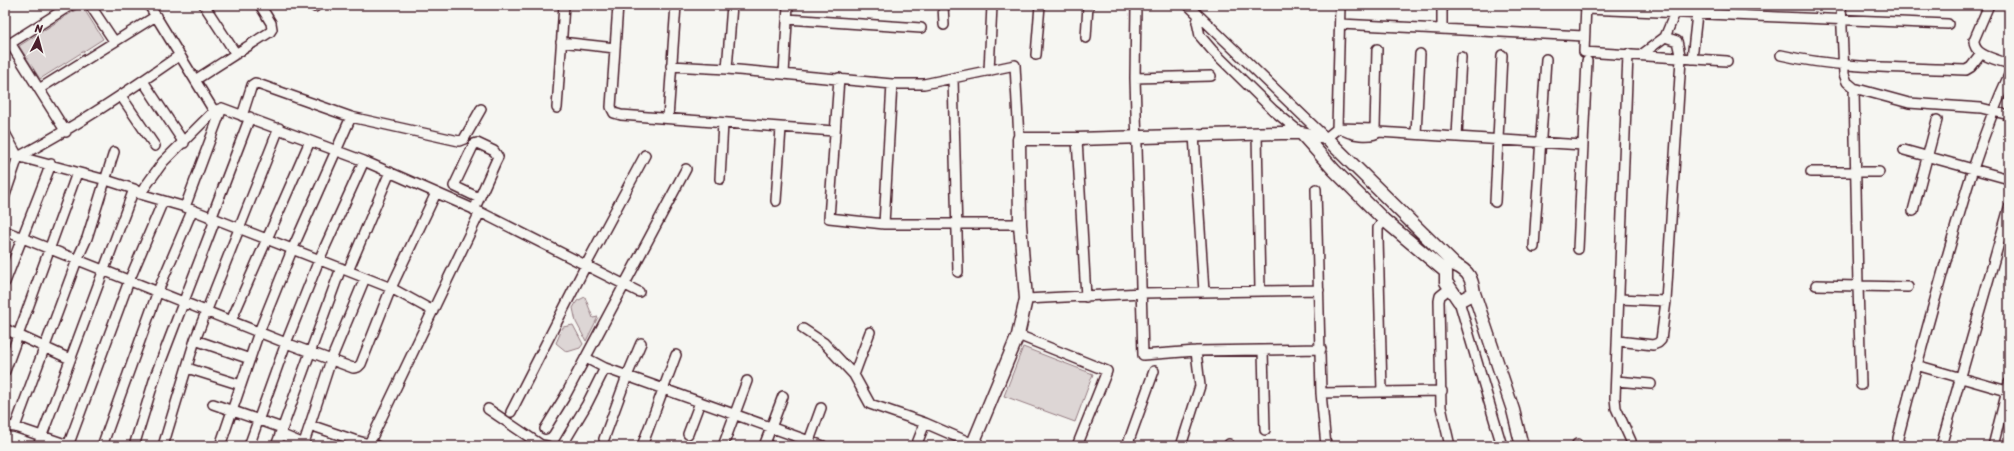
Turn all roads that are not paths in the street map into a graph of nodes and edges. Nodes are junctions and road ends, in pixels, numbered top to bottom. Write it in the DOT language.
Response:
graph roads {
  1 [pos="71,5"];
  2 [pos="90,5"];
  3 [pos="149,5"];
  4 [pos="204,5"];
  5 [pos="260,5"];
  6 [pos="564,5"];
  7 [pos="618,5"];
  8 [pos="676,5"];
  9 [pos="732,5"];
  10 [pos="788,5"];
  11 [pos="944,5"];
  12 [pos="992,5"];
  13 [pos="1040,5"];
  14 [pos="1088,5"];
  15 [pos="1136,5"];
  16 [pos="1188,5"];
  17 [pos="1340,5"];
  18 [pos="1442,5"];
  19 [pos="1726,5"];
  20 [pos="1841,5"];
  21 [pos="1989,5"];
  22 [pos="1586,7"];
  23 [pos="1635,8"];
  24 [pos="1675,13"];
  25 [pos="1697,14"];
  26 [pos="1726,15"];
  27 [pos="156,16"];
  28 [pos="1199,16"];
  29 [pos="787,19"];
  30 [pos="1840,20"];
  31 [pos="1340,24"];
  32 [pos="1948,24"];
  33 [pos="944,25"];
  34 [pos="921,28"];
  35 [pos="1442,29"];
  36 [pos="1584,36"];
  37 [pos="1665,37"];
  38 [pos="1086,38"];
  39 [pos="114,41"];
  40 [pos="561,42"];
  41 [pos="8,45"];
  42 [pos="615,48"];
  43 [pos="1377,49"];
  44 [pos="236,54"];
  45 [pos="1420,54"];
  46 [pos="1628,54"];
  47 [pos="1981,54"];
  48 [pos="180,55"];
  49 [pos="1036,55"];
  50 [pos="1502,55"];
  51 [pos="1642,55"];
  52 [pos="1781,55"];
  53 [pos="1461,57"];
  54 [pos="1546,59"];
  55 [pos="1681,59"];
  56 [pos="1692,59"];
  57 [pos="1587,61"];
  58 [pos="1727,61"];
  59 [pos="1843,64"];
  60 [pos="2009,64"];
  61 [pos="671,66"];
  62 [pos="727,69"];
  63 [pos="989,71"];
  64 [pos="784,74"];
  65 [pos="2009,75"];
  66 [pos="1211,76"];
  67 [pos="839,78"];
  68 [pos="953,78"];
  69 [pos="1134,78"];
  70 [pos="195,80"];
  71 [pos="143,81"];
  72 [pos="892,84"];
  73 [pos="1854,88"];
  74 [pos="39,89"];
  75 [pos="121,96"];
  76 [pos="557,108"];
  77 [pos="481,109"];
  78 [pos="218,110"];
  79 [pos="1993,110"];
  80 [pos="246,116"];
  81 [pos="2009,116"];
  82 [pos="351,117"];
  83 [pos="668,118"];
  84 [pos="1938,120"];
  85 [pos="724,123"];
  86 [pos="279,128"];
  87 [pos="781,128"];
  88 [pos="1340,128"];
  89 [pos="834,131"];
  90 [pos="1377,131"];
  91 [pos="66,132"];
  92 [pos="5,133"];
  93 [pos="1301,133"];
  94 [pos="1257,134"];
  95 [pos="1416,134"];
  96 [pos="1194,135"];
  97 [pos="1136,137"];
  98 [pos="1457,137"];
  99 [pos="1326,138"];
  100 [pos="1019,139"];
  101 [pos="1077,139"];
  102 [pos="1498,140"];
  103 [pos="310,141"];
  104 [pos="184,143"];
  105 [pos="1541,143"];
  106 [pos="1583,145"];
  107 [pos="155,146"];
  108 [pos="336,150"];
  109 [pos="1904,150"];
  110 [pos="114,152"];
  111 [pos="5,153"];
  112 [pos="645,155"];
  113 [pos="18,157"];
  114 [pos="1929,157"];
  115 [pos="364,161"];
  116 [pos="51,164"];
  117 [pos="686,169"];
  118 [pos="1972,169"];
  119 [pos="390,172"];
  120 [pos="1811,172"];
  121 [pos="1855,172"];
  122 [pos="1879,172"];
  123 [pos="77,173"];
  124 [pos="720,179"];
  125 [pos="2009,179"];
  126 [pos="106,180"];
  127 [pos="1316,189"];
  128 [pos="137,192"];
  129 [pos="436,193"];
  130 [pos="5,195"];
  131 [pos="479,198"];
  132 [pos="163,201"];
  133 [pos="776,201"];
  134 [pos="1495,202"];
  135 [pos="2009,208"];
  136 [pos="188,209"];
  137 [pos="477,211"];
  138 [pos="1913,211"];
  139 [pos="213,220"];
  140 [pos="958,223"];
  141 [pos="884,224"];
  142 [pos="1020,224"];
  143 [pos="1381,224"];
  144 [pos="238,229"];
  145 [pos="5,231"];
  146 [pos="22,237"];
  147 [pos="266,239"];
  148 [pos="1534,247"];
  149 [pos="1578,249"];
  150 [pos="50,250"];
  151 [pos="292,250"];
  152 [pos="77,260"];
  153 [pos="319,260"];
  154 [pos="1444,263"];
  155 [pos="586,265"];
  156 [pos="344,270"];
  157 [pos="103,271"];
  158 [pos="958,272"];
  159 [pos="365,278"];
  160 [pos="129,281"];
  161 [pos="5,282"];
  162 [pos="1816,284"];
  163 [pos="625,285"];
  164 [pos="1858,286"];
  165 [pos="1908,287"];
  166 [pos="391,288"];
  167 [pos="1450,288"];
  168 [pos="1260,290"];
  169 [pos="1319,290"];
  170 [pos="158,291"];
  171 [pos="639,292"];
  172 [pos="1204,292"];
  173 [pos="1142,293"];
  174 [pos="1474,293"];
  175 [pos="1086,297"];
  176 [pos="1026,299"];
  177 [pos="1619,299"];
  178 [pos="183,301"];
  179 [pos="1458,301"];
  180 [pos="1666,301"];
  181 [pos="206,311"];
  182 [pos="433,311"];
  183 [pos="231,321"];
  184 [pos="5,329"];
  185 [pos="803,329"];
  186 [pos="259,332"];
  187 [pos="870,332"];
  188 [pos="1018,335"];
  189 [pos="19,336"];
  190 [pos="195,340"];
  191 [pos="1618,340"];
  192 [pos="286,343"];
  193 [pos="641,343"];
  194 [pos="45,347"];
  195 [pos="1321,349"];
  196 [pos="1263,350"];
  197 [pos="1196,351"];
  198 [pos="310,353"];
  199 [pos="676,355"];
  200 [pos="586,358"];
  201 [pos="70,359"];
  202 [pos="250,359"];
  203 [pos="331,360"];
  204 [pos="1916,365"];
  205 [pos="187,368"];
  206 [pos="605,368"];
  207 [pos="5,371"];
  208 [pos="1154,371"];
  209 [pos="854,375"];
  210 [pos="627,376"];
  211 [pos="1961,377"];
  212 [pos="1616,381"];
  213 [pos="747,382"];
  214 [pos="1651,384"];
  215 [pos="241,385"];
  216 [pos="1861,385"];
  217 [pos="2008,387"];
  218 [pos="663,389"];
  219 [pos="1382,391"];
  220 [pos="1442,391"];
  221 [pos="1321,393"];
  222 [pos="783,396"];
  223 [pos="700,402"];
  224 [pos="213,404"];
  225 [pos="821,408"];
  226 [pos="488,409"];
  227 [pos="232,411"];
  228 [pos="511,412"];
  229 [pos="735,414"];
  230 [pos="258,420"];
  231 [pos="924,423"];
  232 [pos="310,425"];
  233 [pos="5,426"];
  234 [pos="15,427"];
  235 [pos="771,427"];
  236 [pos="545,429"];
  237 [pos="1265,430"];
  238 [pos="281,431"];
  239 [pos="688,434"];
  240 [pos="42,435"];
  241 [pos="604,439"];
  242 [pos="809,441"];
  243 [pos="354,443"];
  244 [pos="303,445"];
  245 [pos="373,445"];
  246 [pos="974,445"];
  247 [pos="38,446"];
  248 [pos="69,446"];
  249 [pos="102,446"];
  250 [pos="134,446"];
  251 [pos="163,446"];
  252 [pos="220,446"];
  253 [pos="249,446"];
  254 [pos="276,446"];
  255 [pos="543,446"];
  256 [pos="562,446"];
  257 [pos="642,446"];
  258 [pos="723,446"];
  259 [pos="764,446"];
  260 [pos="823,446"];
  261 [pos="916,446"];
  262 [pos="1076,446"];
  263 [pos="1127,446"];
  264 [pos="1181,446"];
  265 [pos="1326,446"];
  266 [pos="1450,446"];
  267 [pos="1502,446"];
  268 [pos="1522,446"];
  269 [pos="1631,446"];
  270 [pos="1903,446"];
  271 [pos="1941,446"];
  272 [pos="1993,446"];
  1 -- 41 [label="street"];
  2 -- 39 [label="street"];
  3 -- 27 [label="street"];
  4 -- 44 [label="street"];
  5 -- 44 [label="street"];
  6 -- 40 [label="street"];
  7 -- 42 [label="street"];
  8 -- 61 [label="street"];
  9 -- 62 [label="street"];
  10 -- 29 [label="street"];
  11 -- 33 [label="street"];
  12 -- 63 [label="street"];
  13 -- 49 [label="street"];
  14 -- 38 [label="street"];
  15 -- 69 [label="street"];
  16 -- 28 [label="street"];
  17 -- 31 [label="street"];
  18 -- 35 [label="street"];
  19 -- 26 [label="street"];
  20 -- 30 [label="street"];
  21 -- 47 [label="street"];
  22 -- 23 [label="street"];
  22 -- 36 [label="street"];
  23 -- 24 [label="street"];
  24 -- 25 [label="street"];
  24 -- 37 [label="street"];
  25 -- 26 [label="street"];
  25 -- 56 [label="street"];
  26 -- 30 [label="street"];
  27 -- 39 [label="street"];
  27 -- 48 [label="street"];
  28 -- 93 [label="street"];
  28 -- 99 [label="street"];
  29 -- 34 [label="street"];
  29 -- 64 [label="street"];
  30 -- 32 [label="street"];
  30 -- 59 [label="street"];
  31 -- 35 [label="street"];
  31 -- 88 [label="street"];
  35 -- 36 [label="street"];
  36 -- 46 [label="street"];
  37 -- 51 [label="street"];
  37 -- 55 [label="street"];
  39 -- 74 [label="street"];
  40 -- 42 [label="street"];
  40 -- 76 [label="street"];
  41 -- 74 [label="street"];
  42 -- 83 [label="street"];
  43 -- 90 [label="street"];
  44 -- 70 [label="street"];
  45 -- 95 [label="street"];
  46 -- 51 [label="street"];
  46 -- 177 [label="street"];
  47 -- 59 [label="street"];
  47 -- 60 [label="street"];
  48 -- 70 [label="street"];
  48 -- 71 [label="street"];
  50 -- 102 [label="street"];
  51 -- 55 [label="street"];
  52 -- 59 [label="street"];
  53 -- 98 [label="street"];
  54 -- 105 [label="street"];
  55 -- 56 [label="street"];
  55 -- 180 [label="street"];
  56 -- 58 [label="street"];
  57 -- 106 [label="street"];
  59 -- 73 [label="street"];
  61 -- 62 [label="street"];
  61 -- 83 [label="street"];
  62 -- 64 [label="street"];
  63 -- 68 [label="street"];
  63 -- 100 [label="street"];
  64 -- 67 [label="street"];
  65 -- 79 [label="street"];
  66 -- 69 [label="street"];
  67 -- 72 [label="street"];
  67 -- 89 [label="street"];
  68 -- 72 [label="street"];
  68 -- 140 [label="street"];
  69 -- 97 [label="street"];
  70 -- 78 [label="street"];
  71 -- 75 [label="street"];
  71 -- 104 [label="street"];
  72 -- 141 [label="street"];
  73 -- 79 [label="street"];
  73 -- 121 [label="street"];
  74 -- 91 [label="street"];
  75 -- 91 [label="street"];
  75 -- 107 [label="street"];
  77 -- 82 [label="street"];
  78 -- 80 [label="street"];
  78 -- 104 [label="street"];
  78 -- 136 [label="street"];
  79 -- 81 [label="street"];
  79 -- 118 [label="street"];
  80 -- 82 [label="street"];
  80 -- 86 [label="street"];
  80 -- 139 [label="street"];
  82 -- 108 [label="street"];
  83 -- 85 [label="street"];
  84 -- 114 [label="street"];
  85 -- 87 [label="street"];
  85 -- 124 [label="street"];
  86 -- 103 [label="street"];
  86 -- 144 [label="street"];
  87 -- 89 [label="street"];
  87 -- 133 [label="street"];
  88 -- 90 [label="street"];
  88 -- 99 [label="street"];
  89 -- 141 [label="street"];
  90 -- 95 [label="street"];
  91 -- 113 [label="street"];
  92 -- 113 [label="street"];
  93 -- 94 [label="street"];
  93 -- 99 [label="street"];
  93 -- 143 [label="street"];
  94 -- 96 [label="street"];
  94 -- 168 [label="street"];
  95 -- 98 [label="street"];
  96 -- 97 [label="street"];
  96 -- 172 [label="street"];
  97 -- 101 [label="street"];
  97 -- 173 [label="street"];
  98 -- 102 [label="street"];
  99 -- 154 [label="street"];
  100 -- 101 [label="street"];
  100 -- 142 [label="street"];
  101 -- 175 [label="street"];
  102 -- 105 [label="street"];
  102 -- 134 [label="street"];
  103 -- 108 [label="street"];
  103 -- 147 [label="street"];
  104 -- 128 [label="street"];
  105 -- 106 [label="street"];
  105 -- 148 [label="street"];
  106 -- 149 [label="street"];
  108 -- 115 [label="street"];
  108 -- 151 [label="street"];
  109 -- 114 [label="street"];
  110 -- 126 [label="street"];
  111 -- 113 [label="street"];
  112 -- 155 [label="street"];
  113 -- 116 [label="street"];
  113 -- 130 [label="street"];
  114 -- 118 [label="street"];
  114 -- 138 [label="street"];
  115 -- 119 [label="street"];
  115 -- 153 [label="street"];
  116 -- 123 [label="street"];
  116 -- 146 [label="street"];
  117 -- 163 [label="street"];
  118 -- 125 [label="street"];
  118 -- 204 [label="street"];
  119 -- 129 [label="street"];
  119 -- 156 [label="street"];
  120 -- 121 [label="street"];
  121 -- 122 [label="street"];
  121 -- 164 [label="street"];
  123 -- 126 [label="street"];
  123 -- 150 [label="street"];
  126 -- 128 [label="street"];
  126 -- 152 [label="street"];
  127 -- 169 [label="street"];
  128 -- 132 [label="street"];
  128 -- 157 [label="street"];
  129 -- 137 [label="street"];
  129 -- 166 [label="street"];
  131 -- 131 [label="street"];
  131 -- 137 [label="street"];
  132 -- 136 [label="street"];
  132 -- 160 [label="street"];
  135 -- 211 [label="street"];
  136 -- 139 [label="street"];
  136 -- 170 [label="street"];
  137 -- 155 [label="street"];
  137 -- 182 [label="street"];
  139 -- 144 [label="street"];
  139 -- 178 [label="street"];
  140 -- 141 [label="street"];
  140 -- 142 [label="street"];
  140 -- 158 [label="street"];
  142 -- 176 [label="street"];
  143 -- 154 [label="street"];
  143 -- 219 [label="street"];
  144 -- 147 [label="street"];
  144 -- 181 [label="street"];
  145 -- 146 [label="street"];
  146 -- 150 [label="street"];
  146 -- 161 [label="street"];
  147 -- 151 [label="street"];
  147 -- 183 [label="street"];
  150 -- 152 [label="street"];
  150 -- 189 [label="street"];
  151 -- 153 [label="street"];
  151 -- 186 [label="street"];
  152 -- 157 [label="street"];
  152 -- 194 [label="street"];
  153 -- 156 [label="street"];
  153 -- 192 [label="street"];
  154 -- 167 [label="street"];
  154 -- 174 [label="street"];
  155 -- 163 [label="street"];
  155 -- 228 [label="street"];
  156 -- 159 [label="street"];
  156 -- 198 [label="street"];
  157 -- 160 [label="street"];
  157 -- 201 [label="street"];
  159 -- 166 [label="street"];
  159 -- 203 [label="street"];
  160 -- 170 [label="street"];
  160 -- 248 [label="street"];
  162 -- 164 [label="street"];
  163 -- 171 [label="street"];
  163 -- 200 [label="street"];
  164 -- 165 [label="street"];
  164 -- 216 [label="street"];
  166 -- 182 [label="street"];
  166 -- 203 [label="street"];
  167 -- 179 [label="street"];
  167 -- 220 [label="street"];
  168 -- 169 [label="street"];
  168 -- 172 [label="street"];
  169 -- 195 [label="street"];
  170 -- 178 [label="street"];
  170 -- 249 [label="street"];
  172 -- 173 [label="street"];
  173 -- 175 [label="street"];
  173 -- 197 [label="street"];
  174 -- 179 [label="street"];
  174 -- 268 [label="street"];
  175 -- 176 [label="street"];
  176 -- 188 [label="street"];
  177 -- 180 [label="street"];
  177 -- 191 [label="street"];
  178 -- 181 [label="street"];
  178 -- 250 [label="street"];
  179 -- 267 [label="street"];
  180 -- 191 [label="street"];
  181 -- 183 [label="street"];
  181 -- 190 [label="street"];
  182 -- 245 [label="street"];
  183 -- 186 [label="street"];
  184 -- 189 [label="street"];
  185 -- 209 [label="street"];
  186 -- 192 [label="street"];
  186 -- 202 [label="street"];
  187 -- 209 [label="street"];
  188 -- 246 [label="street"];
  188 -- 262 [label="street"];
  189 -- 194 [label="street"];
  189 -- 207 [label="street"];
  190 -- 202 [label="street"];
  190 -- 205 [label="street"];
  191 -- 212 [label="street"];
  192 -- 198 [label="street"];
  192 -- 230 [label="street"];
  193 -- 210 [label="street"];
  194 -- 201 [label="street"];
  194 -- 234 [label="street"];
  195 -- 196 [label="street"];
  195 -- 221 [label="street"];
  196 -- 197 [label="street"];
  196 -- 237 [label="street"];
  197 -- 264 [label="street"];
  198 -- 203 [label="street"];
  198 -- 238 [label="street"];
  199 -- 218 [label="street"];
  200 -- 206 [label="street"];
  200 -- 236 [label="street"];
  201 -- 240 [label="street"];
  202 -- 215 [label="street"];
  203 -- 232 [label="street"];
  204 -- 211 [label="street"];
  204 -- 270 [label="street"];
  205 -- 215 [label="street"];
  205 -- 251 [label="street"];
  206 -- 210 [label="street"];
  206 -- 256 [label="street"];
  208 -- 263 [label="street"];
  209 -- 231 [label="street"];
  210 -- 218 [label="street"];
  210 -- 241 [label="street"];
  211 -- 217 [label="street"];
  211 -- 271 [label="street"];
  212 -- 214 [label="street"];
  212 -- 269 [label="street"];
  213 -- 229 [label="street"];
  215 -- 227 [label="street"];
  217 -- 272 [label="street"];
  218 -- 223 [label="street"];
  218 -- 257 [label="street"];
  219 -- 220 [label="street"];
  219 -- 221 [label="street"];
  220 -- 266 [label="street"];
  221 -- 265 [label="street"];
  222 -- 235 [label="street"];
  223 -- 229 [label="street"];
  223 -- 239 [label="street"];
  224 -- 227 [label="street"];
  225 -- 242 [label="street"];
  226 -- 255 [label="street"];
  227 -- 230 [label="street"];
  227 -- 252 [label="street"];
  229 -- 235 [label="street"];
  229 -- 258 [label="street"];
  230 -- 238 [label="street"];
  230 -- 253 [label="street"];
  231 -- 246 [label="street"];
  231 -- 261 [label="street"];
  232 -- 243 [label="street"];
  232 -- 244 [label="street"];
  233 -- 234 [label="street"];
  234 -- 240 [label="street"];
  235 -- 242 [label="street"];
  235 -- 259 [label="street"];
  238 -- 244 [label="street"];
  238 -- 254 [label="street"];
  240 -- 247 [label="street"];
  240 -- 248 [label="street"];
  242 -- 260 [label="street"];
  243 -- 245 [label="street"];
}
